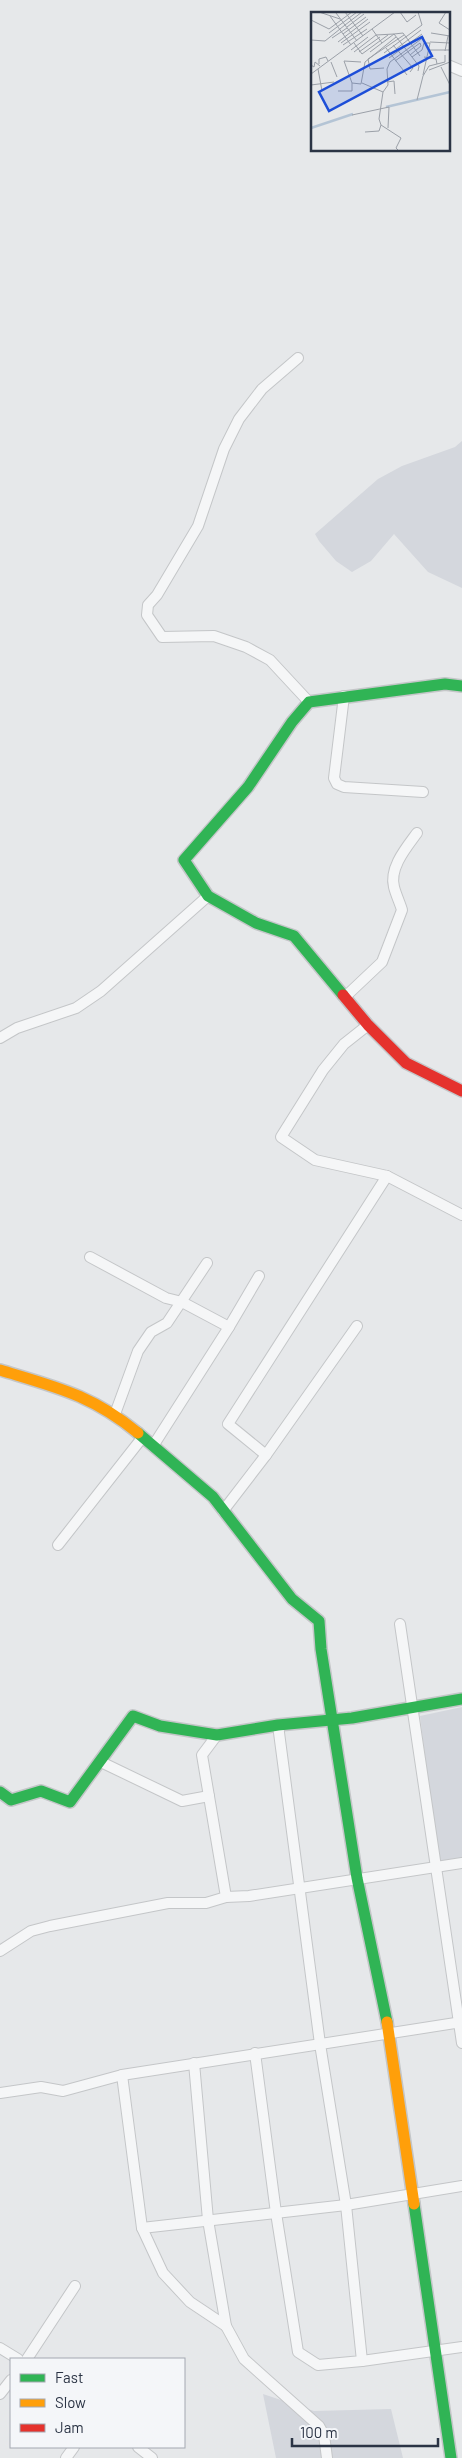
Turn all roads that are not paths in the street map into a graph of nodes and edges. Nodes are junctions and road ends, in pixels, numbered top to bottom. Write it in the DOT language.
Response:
graph roads {
  1 [pos="450,66"];
  2 [pos="462,71"];
  3 [pos="298,358"];
  4 [pos="462,686"];
  5 [pos="344,696"];
  6 [pos="309,702"];
  7 [pos="423,792"];
  8 [pos="417,833"];
  9 [pos="208,896"];
  10 [pos="346,996"];
  11 [pos="368,1025"];
  12 [pos="0,1038"];
  13 [pos="462,1091"];
  14 [pos="387,1176"];
  15 [pos="462,1215"];
  16 [pos="90,1257"];
  17 [pos="207,1263"];
  18 [pos="259,1276"];
  19 [pos="182,1302"];
  20 [pos="358,1326"];
  21 [pos="229,1328"];
  22 [pos="0,1370"];
  23 [pos="115,1414"];
  24 [pos="142,1438"];
  25 [pos="153,1446"];
  26 [pos="266,1455"];
  27 [pos="223,1511"];
  28 [pos="58,1545"];
  29 [pos="400,1624"];
  30 [pos="462,1699"];
  31 [pos="411,1708"];
  32 [pos="332,1718"];
  33 [pos="278,1725"];
  34 [pos="217,1735"];
  35 [pos="101,1762"];
  36 [pos="0,1792"];
  37 [pos="209,1796"];
  38 [pos="462,1863"];
  39 [pos="436,1866"];
  40 [pos="357,1878"];
  41 [pos="300,1888"];
  42 [pos="226,1896"];
  43 [pos="0,1951"];
  44 [pos="461,2022"];
  45 [pos="390,2034"];
  46 [pos="462,2043"];
  47 [pos="320,2044"];
  48 [pos="255,2053"];
  49 [pos="194,2063"];
  50 [pos="122,2075"];
  51 [pos="0,2093"];
  52 [pos="462,2186"];
  53 [pos="412,2195"];
  54 [pos="346,2205"];
  55 [pos="276,2213"];
  56 [pos="208,2220"];
  57 [pos="142,2228"];
  58 [pos="75,2286"];
  59 [pos="226,2326"];
  60 [pos="462,2347"];
  61 [pos="0,2348"];
  62 [pos="437,2350"];
  63 [pos="16,2358"];
  64 [pos="28,2358"];
  65 [pos="362,2361"];
  66 [pos="10,2381"];
  67 [pos="0,2394"];
  68 [pos="139,2448"];
  69 [pos="152,2458"];
  70 [pos="327,2458"];
  71 [pos="451,2458"];
  1 -- 2 [label="street"];
  3 -- 6 [label="street"];
  4 -- 5 [label="street"];
  5 -- 6 [label="street"];
  5 -- 7 [label="street"];
  6 -- 9 [label="street"];
  8 -- 10 [label="street"];
  9 -- 10 [label="street"];
  9 -- 12 [label="street"];
  10 -- 11 [label="street"];
  11 -- 13 [label="street"];
  11 -- 14 [label="street"];
  14 -- 15 [label="street"];
  14 -- 26 [label="street"];
  16 -- 19 [label="street"];
  17 -- 19 [label="street"];
  18 -- 21 [label="street"];
  19 -- 21 [label="street"];
  19 -- 23 [label="street"];
  20 -- 26 [label="street"];
  21 -- 25 [label="street"];
  22 -- 23 [label="street"];
  23 -- 24 [label="street"];
  24 -- 25 [label="street"];
  24 -- 28 [label="street"];
  25 -- 27 [label="street"];
  26 -- 27 [label="street"];
  27 -- 32 [label="street"];
  29 -- 31 [label="street"];
  30 -- 31 [label="street"];
  31 -- 32 [label="street"];
  31 -- 39 [label="street"];
  32 -- 33 [label="street"];
  32 -- 40 [label="street"];
  33 -- 34 [label="street"];
  33 -- 41 [label="street"];
  34 -- 35 [label="street"];
  34 -- 37 [label="street"];
  35 -- 36 [label="street"];
  35 -- 37 [label="street"];
  37 -- 42 [label="street"];
  38 -- 39 [label="street"];
  39 -- 40 [label="street"];
  39 -- 44 [label="street"];
  40 -- 41 [label="street"];
  40 -- 45 [label="street"];
  41 -- 42 [label="street"];
  41 -- 47 [label="street"];
  42 -- 43 [label="street"];
  44 -- 45 [label="street"];
  44 -- 46 [label="street"];
  45 -- 47 [label="street"];
  45 -- 53 [label="street"];
  47 -- 48 [label="street"];
  47 -- 54 [label="street"];
  48 -- 49 [label="street"];
  48 -- 55 [label="street"];
  49 -- 50 [label="street"];
  49 -- 56 [label="street"];
  50 -- 51 [label="street"];
  50 -- 57 [label="street"];
  52 -- 53 [label="street"];
  53 -- 54 [label="street"];
  53 -- 62 [label="street"];
  54 -- 55 [label="street"];
  54 -- 65 [label="street"];
  55 -- 56 [label="street"];
  55 -- 65 [label="street"];
  56 -- 57 [label="street"];
  56 -- 59 [label="street"];
  57 -- 59 [label="street"];
  58 -- 64 [label="street"];
  59 -- 70 [label="street"];
  60 -- 62 [label="street"];
  61 -- 63 [label="street"];
  62 -- 65 [label="street"];
  62 -- 71 [label="street"];
  66 -- 67 [label="street"];
  68 -- 69 [label="street"];
}
